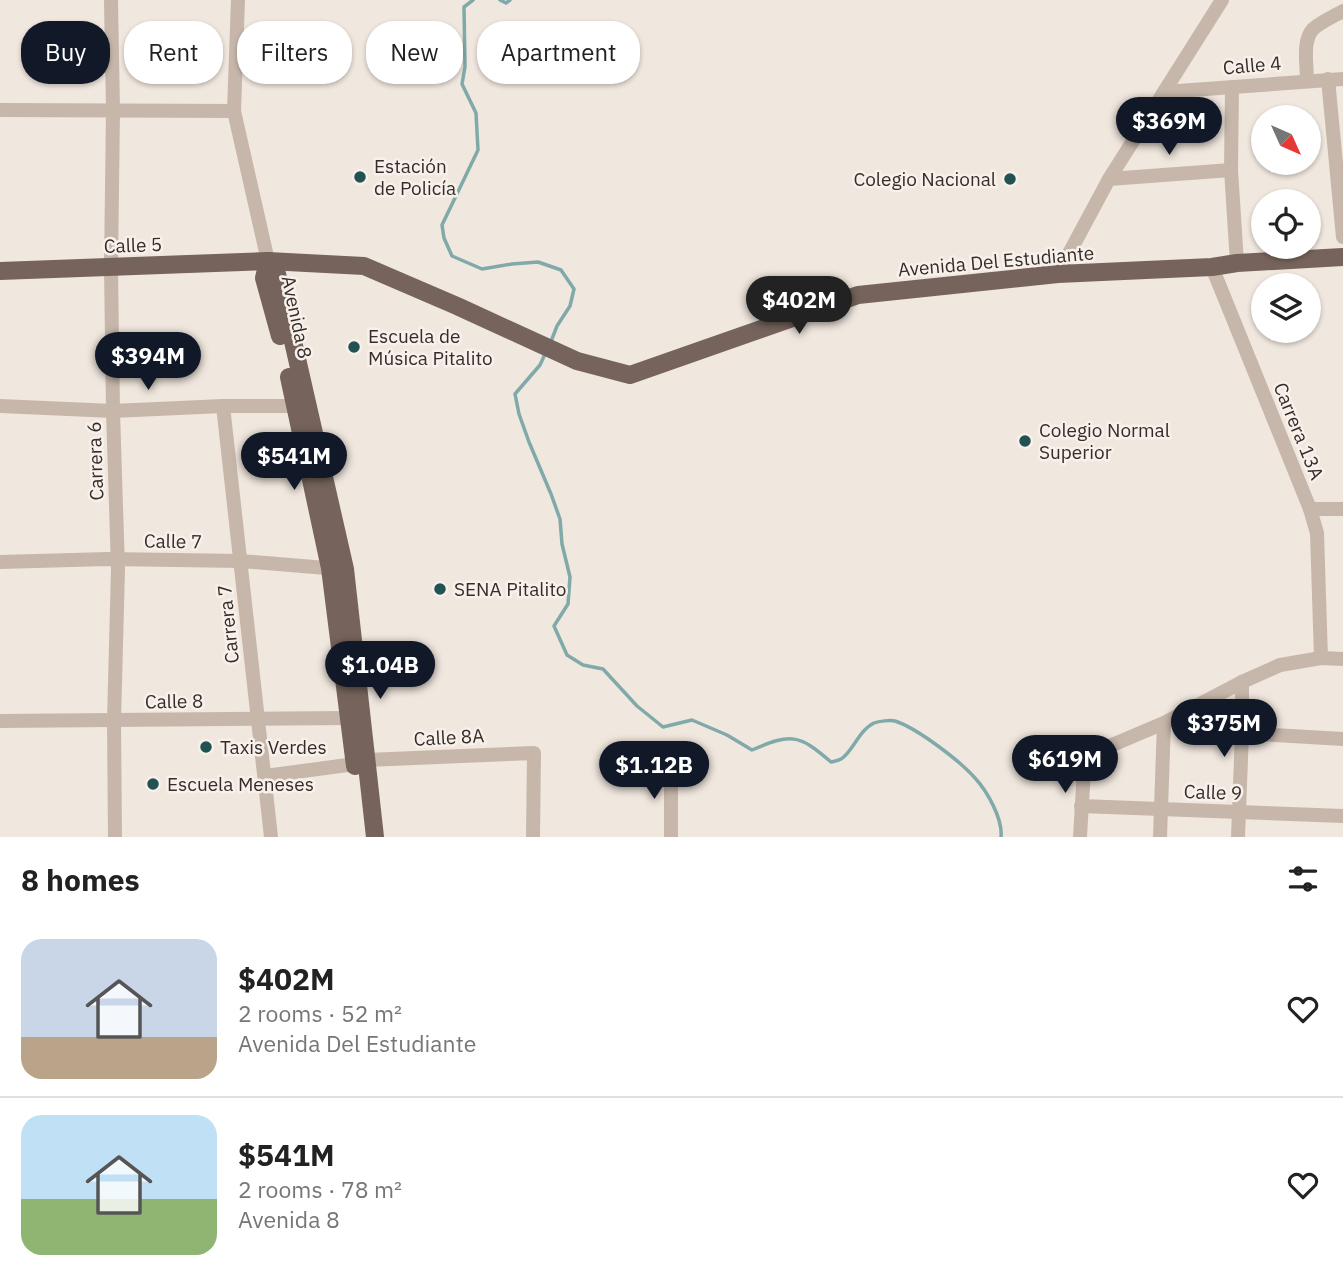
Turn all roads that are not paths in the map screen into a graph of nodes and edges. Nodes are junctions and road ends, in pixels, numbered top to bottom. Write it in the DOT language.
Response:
graph roads {
  1 [pos="111,0"];
  2 [pos="238,0"];
  3 [pos="1222,0"];
  4 [pos="1343,11"];
  5 [pos="1328,79"];
  6 [pos="1343,79"];
  7 [pos="1307,80"];
  8 [pos="1232,87"];
  9 [pos="1164,92"];
  10 [pos="0,110"];
  11 [pos="113,110"];
  12 [pos="234,111"];
  13 [pos="1231,170"];
  14 [pos="1109,179"];
  15 [pos="1343,237"];
  16 [pos="1343,257"];
  17 [pos="268,261"];
  18 [pos="1237,263"];
  19 [pos="111,267"];
  20 [pos="1212,267"];
  21 [pos="0,271"];
  22 [pos="1058,274"];
  23 [pos="0,406"];
  24 [pos="223,406"];
  25 [pos="301,406"];
  26 [pos="113,411"];
  27 [pos="1310,509"];
  28 [pos="1343,509"];
  29 [pos="117,559"];
  30 [pos="241,561"];
  31 [pos="0,562"];
  32 [pos="338,568"];
  33 [pos="1321,658"];
  34 [pos="1343,659"];
  35 [pos="1242,682"];
  36 [pos="349,718"];
  37 [pos="258,719"];
  38 [pos="0,721"];
  39 [pos="114,721"];
  40 [pos="1164,723"];
  41 [pos="1242,733"];
  42 [pos="1343,739"];
  43 [pos="361,762"];
  44 [pos="671,766"];
  45 [pos="265,776"];
  46 [pos="1082,806"];
  47 [pos="1161,809"];
  48 [pos="1239,812"];
  49 [pos="1343,816"];
  50 [pos="115,837"];
  51 [pos="271,837"];
  52 [pos="363,837"];
  53 [pos="374,837"];
  54 [pos="533,837"];
  55 [pos="671,837"];
  56 [pos="1080,837"];
  57 [pos="1160,837"];
  58 [pos="1238,837"];
  1 -- 11 [label="street, Carrera 6"];
  2 -- 12 [label="street"];
  3 -- 9 [label="street"];
  4 -- 7 [label="street"];
  5 -- 6 [label="street, Calle 4"];
  5 -- 7 [label="street, Calle 4"];
  5 -- 15 [label="street"];
  7 -- 8 [label="street, Calle 4"];
  8 -- 9 [label="street, Calle 4"];
  8 -- 13 [label="street"];
  9 -- 14 [label="street"];
  10 -- 11 [label="street"];
  11 -- 12 [label="street"];
  11 -- 19 [label="street, Carrera 6"];
  12 -- 17 [label="street"];
  13 -- 14 [label="street"];
  13 -- 18 [label="street"];
  14 -- 22 [label="street"];
  16 -- 18 [label="main road, Avenida Del Estudiante"];
  17 -- 19 [label="main road, Calle 5"];
  17 -- 22 [label="main road, Avenida Del Estudiante"];
  17 -- 25 [label="main road, Avenida 8"];
  18 -- 20 [label="main road, Avenida Del Estudiante"];
  19 -- 21 [label="main road, Calle 5"];
  19 -- 26 [label="street, Carrera 6"];
  20 -- 22 [label="main road, Avenida Del Estudiante"];
  20 -- 27 [label="street, Carrera 13A"];
  23 -- 26 [label="street"];
  24 -- 25 [label="street"];
  24 -- 26 [label="street"];
  24 -- 30 [label="street, Carrera 7"];
  25 -- 32 [label="main road, Avenida 8"];
  26 -- 29 [label="street, Carrera 6"];
  27 -- 28 [label="street"];
  27 -- 33 [label="street, Carrera 13A"];
  29 -- 30 [label="street, Calle 7"];
  29 -- 31 [label="street, Calle 7"];
  29 -- 39 [label="street, Carrera 6"];
  30 -- 32 [label="street, Calle 7"];
  30 -- 37 [label="street, Carrera 7"];
  32 -- 36 [label="main road, Avenida 8"];
  32 -- 43 [label="main road, Avenida 8"];
  33 -- 34 [label="street"];
  33 -- 35 [label="street"];
  35 -- 40 [label="street"];
  35 -- 41 [label="street"];
  36 -- 37 [label="street, Calle 8"];
  36 -- 43 [label="main road, Avenida 8"];
  37 -- 39 [label="street, Calle 8"];
  37 -- 45 [label="street, Carrera 7"];
  38 -- 39 [label="street, Calle 8"];
  39 -- 50 [label="street, Carrera 6"];
  40 -- 46 [label="street"];
  40 -- 47 [label="street"];
  41 -- 42 [label="street"];
  41 -- 48 [label="street"];
  43 -- 45 [label="street, Calle 8A"];
  43 -- 52 [label="main road, Avenida 8"];
  43 -- 53 [label="main road, Avenida 8"];
  43 -- 54 [label="street, Calle 8A"];
  44 -- 55 [label="street"];
  45 -- 51 [label="street, Carrera 7"];
  46 -- 47 [label="street, Calle 9"];
  46 -- 56 [label="street"];
  47 -- 48 [label="street, Calle 9"];
  47 -- 57 [label="street"];
  48 -- 49 [label="street, Calle 9"];
  48 -- 58 [label="street"];
}
